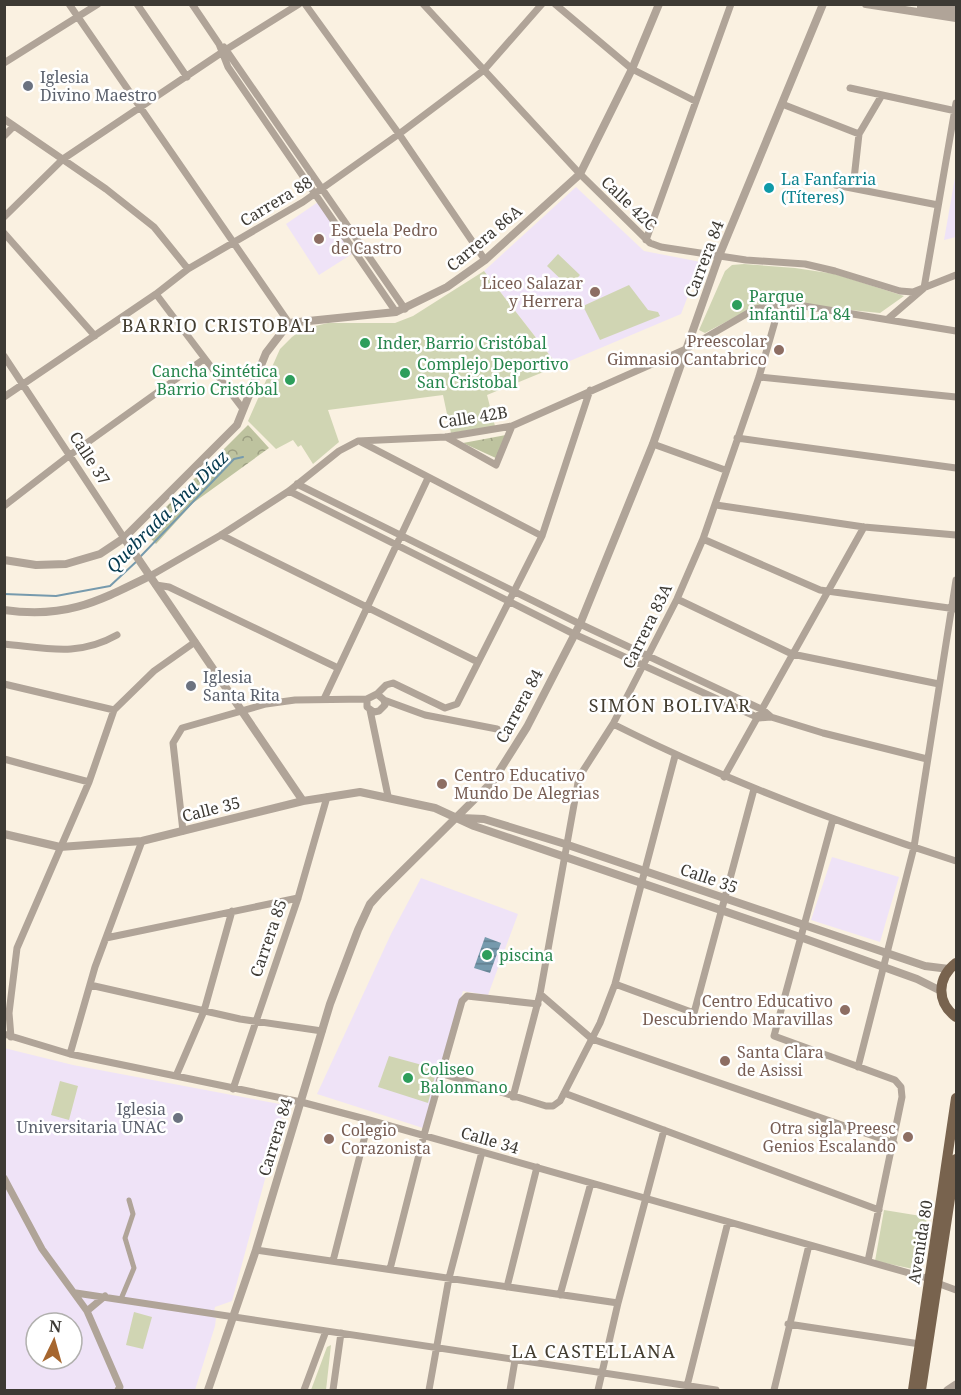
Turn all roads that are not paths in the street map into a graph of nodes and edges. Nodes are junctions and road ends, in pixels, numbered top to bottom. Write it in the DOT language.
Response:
graph roads {
  1 [pos="69,4"];
  2 [pos="98,4"];
  3 [pos="138,4"];
  4 [pos="192,4"];
  5 [pos="299,4"];
  6 [pos="304,4"];
  7 [pos="423,4"];
  8 [pos="542,4"];
  9 [pos="555,4"];
  10 [pos="660,4"];
  11 [pos="730,4"];
  12 [pos="823,4"];
  13 [pos="866,4"];
  14 [pos="899,4"];
  15 [pos="950,4"];
  16 [pos="957,5"];
  17 [pos="957,11"];
  18 [pos="79,16"];
  19 [pos="957,18"];
  20 [pos="224,51"];
  21 [pos="4,63"];
  22 [pos="632,69"];
  23 [pos="484,70"];
  24 [pos="187,77"];
  25 [pos="850,88"];
  26 [pos="882,95"];
  27 [pos="695,101"];
  28 [pos="957,103"];
  29 [pos="782,104"];
  30 [pos="141,106"];
  31 [pos="956,111"];
  32 [pos="4,119"];
  33 [pos="14,126"];
  34 [pos="399,134"];
  35 [pos="859,134"];
  36 [pos="4,136"];
  37 [pos="63,159"];
  38 [pos="580,174"];
  39 [pos="836,185"];
  40 [pos="853,188"];
  41 [pos="322,189"];
  42 [pos="314,194"];
  43 [pos="938,205"];
  44 [pos="4,217"];
  45 [pos="4,233"];
  46 [pos="646,240"];
  47 [pos="233,243"];
  48 [pos="719,256"];
  49 [pos="485,260"];
  50 [pos="189,269"];
  51 [pos="957,275"];
  52 [pos="924,288"];
  53 [pos="156,294"];
  54 [pos="780,304"];
  55 [pos="405,309"];
  56 [pos="396,312"];
  57 [pos="890,318"];
  58 [pos="289,323"];
  59 [pos="957,331"];
  60 [pos="95,336"];
  61 [pos="686,349"];
  62 [pos="4,356"];
  63 [pos="204,358"];
  64 [pos="759,378"];
  65 [pos="24,385"];
  66 [pos="590,390"];
  67 [pos="4,397"];
  68 [pos="957,397"];
  69 [pos="243,409"];
  70 [pos="512,426"];
  71 [pos="446,437"];
  72 [pos="738,438"];
  73 [pos="358,441"];
  74 [pos="653,444"];
  75 [pos="70,454"];
  76 [pos="957,468"];
  77 [pos="725,470"];
  78 [pos="428,478"];
  79 [pos="297,484"];
  80 [pos="289,490"];
  81 [pos="716,505"];
  82 [pos="4,506"];
  83 [pos="864,527"];
  84 [pos="401,535"];
  85 [pos="220,536"];
  86 [pos="542,536"];
  87 [pos="957,536"];
  88 [pos="124,538"];
  89 [pos="703,539"];
  90 [pos="396,544"];
  91 [pos="4,560"];
  92 [pos="148,573"];
  93 [pos="957,580"];
  94 [pos="156,585"];
  95 [pos="514,590"];
  96 [pos="830,591"];
  97 [pos="677,599"];
  98 [pos="510,600"];
  99 [pos="365,606"];
  100 [pos="954,609"];
  101 [pos="4,610"];
  102 [pos="580,624"];
  103 [pos="574,634"];
  104 [pos="117,635"];
  105 [pos="195,642"];
  106 [pos="4,644"];
  107 [pos="792,654"];
  108 [pos="648,655"];
  109 [pos="478,662"];
  110 [pos="643,666"];
  111 [pos="338,668"];
  112 [pos="4,684"];
  113 [pos="939,684"];
  114 [pos="377,694"];
  115 [pos="324,699"];
  116 [pos="367,699"];
  117 [pos="384,700"];
  118 [pos="114,710"];
  119 [pos="370,710"];
  120 [pos="764,710"];
  121 [pos="241,711"];
  122 [pos="771,717"];
  123 [pos="759,718"];
  124 [pos="613,724"];
  125 [pos="497,729"];
  126 [pos="675,756"];
  127 [pos="4,759"];
  128 [pos="927,759"];
  129 [pos="724,777"];
  130 [pos="89,782"];
  131 [pos="754,789"];
  132 [pos="327,796"];
  133 [pos="388,796"];
  134 [pos="303,801"];
  135 [pos="458,818"];
  136 [pos="833,819"];
  137 [pos="183,831"];
  138 [pos="4,834"];
  139 [pos="142,841"];
  140 [pos="565,844"];
  141 [pos="60,847"];
  142 [pos="914,847"];
  143 [pos="563,856"];
  144 [pos="957,861"];
  145 [pos="643,871"];
  146 [pos="641,882"];
  147 [pos="298,898"];
  148 [pos="726,900"];
  149 [pos="723,910"];
  150 [pos="232,911"];
  151 [pos="803,926"];
  152 [pos="800,937"];
  153 [pos="106,938"];
  154 [pos="888,954"];
  155 [pos="953,966"];
  156 [pos="884,968"];
  157 [pos="615,984"];
  158 [pos="90,986"];
  159 [pos="941,991"];
  160 [pos="540,994"];
  161 [pos="538,1004"];
  162 [pos="204,1011"];
  163 [pos="956,1018"];
  164 [pos="255,1021"];
  165 [pos="322,1031"];
  166 [pos="8,1036"];
  167 [pos="592,1039"];
  168 [pos="70,1054"];
  169 [pos="858,1067"];
  170 [pos="443,1074"];
  171 [pos="176,1076"];
  172 [pos="233,1089"];
  173 [pos="564,1094"];
  174 [pos="513,1096"];
  175 [pos="957,1098"];
  176 [pos="300,1102"];
  177 [pos="369,1120"];
  178 [pos="664,1130"];
  179 [pos="423,1135"];
  180 [pos="894,1143"];
  181 [pos="482,1152"];
  182 [pos="957,1159"];
  183 [pos="537,1167"];
  184 [pos="4,1178"];
  185 [pos="591,1183"];
  186 [pos="645,1198"];
  187 [pos="129,1200"];
  188 [pos="879,1210"];
  189 [pos="728,1222"];
  190 [pos="809,1245"];
  191 [pos="256,1250"];
  192 [pos="333,1261"];
  193 [pos="868,1261"];
  194 [pos="390,1269"];
  195 [pos="449,1278"];
  196 [pos="933,1281"];
  197 [pos="507,1287"];
  198 [pos="957,1290"];
  199 [pos="76,1293"];
  200 [pos="560,1295"];
  201 [pos="105,1296"];
  202 [pos="121,1299"];
  203 [pos="618,1303"];
  204 [pos="87,1311"];
  205 [pos="233,1317"];
  206 [pos="788,1324"];
  207 [pos="327,1331"];
  208 [pos="340,1333"];
  209 [pos="920,1344"];
  210 [pos="435,1347"];
  211 [pos="515,1360"];
  212 [pos="600,1373"];
  213 [pos="957,1384"];
  214 [pos="686,1388"];
  215 [pos="121,1389"];
  216 [pos="208,1390"];
  217 [pos="304,1390"];
  218 [pos="333,1390"];
  219 [pos="429,1390"];
  220 [pos="510,1390"];
  221 [pos="598,1390"];
  222 [pos="716,1390"];
  223 [pos="774,1390"];
  224 [pos="913,1390"];
  225 [pos="921,1390"];
  226 [pos="947,1390"];
  1 -- 18 [label="street"];
  2 -- 18 [label="street"];
  3 -- 24 [label="street"];
  4 -- 20 [label="street"];
  5 -- 20 [label="street"];
  6 -- 34 [label="street"];
  7 -- 23 [label="street, Calle 42C"];
  8 -- 23 [label="street, Carrera 88"];
  9 -- 22 [label="street"];
  10 -- 22 [label="street, Carrera 86A"];
  11 -- 27 [label="street"];
  12 -- 29 [label="street, Carrera 84"];
  13 -- 19 [label="street"];
  14 -- 17 [label="street"];
  15 -- 16 [label="street"];
  18 -- 21 [label="street"];
  18 -- 30 [label="street"];
  20 -- 24 [label="street"];
  20 -- 41 [label="street"];
  20 -- 42 [label="street"];
  22 -- 27 [label="street"];
  22 -- 38 [label="street, Carrera 86A"];
  23 -- 34 [label="street, Carrera 88"];
  23 -- 38 [label="street, Calle 42C"];
  24 -- 30 [label="street"];
  25 -- 26 [label="street"];
  26 -- 31 [label="street"];
  26 -- 35 [label="street"];
  27 -- 46 [label="street"];
  28 -- 31 [label="street"];
  29 -- 35 [label="street"];
  29 -- 48 [label="street, Carrera 84"];
  30 -- 37 [label="street"];
  30 -- 47 [label="street"];
  31 -- 43 [label="street"];
  32 -- 33 [label="street"];
  33 -- 36 [label="street"];
  33 -- 37 [label="street"];
  34 -- 41 [label="street, Carrera 88"];
  34 -- 49 [label="street"];
  35 -- 40 [label="street"];
  37 -- 44 [label="street"];
  37 -- 50 [label="street"];
  38 -- 46 [label="street, Calle 42C"];
  38 -- 49 [label="street, Carrera 86A"];
  39 -- 40 [label="street"];
  40 -- 43 [label="street"];
  41 -- 42 [label="street, Carrera 88"];
  41 -- 55 [label="street"];
  42 -- 47 [label="street, Carrera 88"];
  42 -- 56 [label="street"];
  43 -- 52 [label="street"];
  45 -- 60 [label="street"];
  46 -- 48 [label="street, Calle 42C"];
  47 -- 50 [label="street, Carrera 88"];
  47 -- 58 [label="street"];
  48 -- 52 [label="street, Calle 42C"];
  48 -- 61 [label="street, Carrera 84"];
  49 -- 55 [label="street, Carrera 86A"];
  50 -- 53 [label="street, Carrera 88"];
  51 -- 52 [label="street, Calle 42C"];
  52 -- 57 [label="street"];
  53 -- 60 [label="street, Carrera 88"];
  53 -- 63 [label="street"];
  54 -- 57 [label="street, Calle 42B"];
  54 -- 61 [label="street, Calle 42B"];
  54 -- 64 [label="street, Carrera 83A"];
  55 -- 56 [label="street, Carrera 86A"];
  56 -- 58 [label="street, Carrera 86A"];
  57 -- 59 [label="street, Calle 42B"];
  58 -- 69 [label="street"];
  60 -- 65 [label="street, Carrera 88"];
  61 -- 66 [label="street, Calle 42B"];
  61 -- 74 [label="street, Carrera 84"];
  62 -- 65 [label="street, Calle 37"];
  63 -- 69 [label="street"];
  63 -- 75 [label="street"];
  64 -- 68 [label="street"];
  64 -- 72 [label="street, Carrera 83A"];
  65 -- 67 [label="street, Carrera 88"];
  65 -- 75 [label="street, Calle 37"];
  66 -- 70 [label="street, Calle 42B"];
  66 -- 86 [label="street"];
  69 -- 88 [label="street"];
  70 -- 71 [label="street, Calle 42B"];
  70 -- 71 [label="street"];
  71 -- 73 [label="street, Calle 42B"];
  72 -- 76 [label="street"];
  72 -- 77 [label="street, Carrera 83A"];
  73 -- 78 [label="street"];
  73 -- 79 [label="street, Calle 42B"];
  74 -- 77 [label="street"];
  74 -- 102 [label="street, Carrera 84"];
  75 -- 82 [label="street"];
  75 -- 88 [label="street, Calle 37"];
  77 -- 81 [label="street, Carrera 83A"];
  78 -- 84 [label="street"];
  78 -- 86 [label="street"];
  79 -- 80 [label="street, Calle 42B"];
  79 -- 84 [label="street"];
  80 -- 85 [label="street, Calle 42B"];
  80 -- 90 [label="street"];
  81 -- 83 [label="street"];
  81 -- 89 [label="street, Carrera 83A"];
  83 -- 87 [label="street"];
  83 -- 96 [label="street"];
  84 -- 90 [label="street"];
  84 -- 95 [label="street"];
  85 -- 92 [label="street, Calle 42B"];
  85 -- 99 [label="street"];
  86 -- 95 [label="street"];
  88 -- 91 [label="street"];
  88 -- 92 [label="street, Calle 37"];
  89 -- 96 [label="street"];
  89 -- 97 [label="street, Carrera 83A"];
  90 -- 98 [label="street"];
  90 -- 99 [label="street"];
  92 -- 94 [label="street"];
  92 -- 101 [label="street"];
  93 -- 100 [label="street"];
  94 -- 105 [label="street"];
  94 -- 111 [label="street"];
  95 -- 98 [label="street"];
  95 -- 102 [label="street"];
  96 -- 100 [label="street"];
  96 -- 107 [label="street"];
  97 -- 107 [label="street"];
  97 -- 108 [label="street, Carrera 83A"];
  98 -- 103 [label="street"];
  98 -- 109 [label="street"];
  99 -- 109 [label="street"];
  99 -- 111 [label="street"];
  100 -- 113 [label="street"];
  102 -- 103 [label="street, Carrera 84"];
  102 -- 108 [label="street"];
  103 -- 110 [label="street"];
  103 -- 135 [label="street, Carrera 84"];
  104 -- 106 [label="street"];
  105 -- 118 [label="street"];
  105 -- 121 [label="street"];
  107 -- 113 [label="street"];
  107 -- 120 [label="street"];
  108 -- 110 [label="street, Carrera 83A"];
  108 -- 120 [label="street"];
  109 -- 114 [label="street"];
  110 -- 123 [label="street"];
  110 -- 124 [label="street, Carrera 83A"];
  111 -- 115 [label="street"];
  112 -- 118 [label="street"];
  113 -- 128 [label="street"];
  114 -- 116 [label="street"];
  114 -- 117 [label="street"];
  115 -- 116 [label="street"];
  115 -- 121 [label="street"];
  116 -- 119 [label="street"];
  117 -- 119 [label="street"];
  117 -- 125 [label="street"];
  118 -- 130 [label="street"];
  119 -- 133 [label="street"];
  120 -- 122 [label="street"];
  120 -- 123 [label="street"];
  121 -- 134 [label="street"];
  121 -- 137 [label="street"];
  122 -- 123 [label="street"];
  122 -- 128 [label="street"];
  123 -- 129 [label="street"];
  124 -- 126 [label="street"];
  124 -- 140 [label="street, Carrera 83A"];
  126 -- 129 [label="street"];
  126 -- 145 [label="street"];
  127 -- 130 [label="street"];
  128 -- 142 [label="street"];
  129 -- 131 [label="street"];
  130 -- 141 [label="street"];
  131 -- 136 [label="street"];
  131 -- 148 [label="street"];
  132 -- 133 [label="street, Calle 35"];
  132 -- 134 [label="street, Calle 35"];
  132 -- 147 [label="street, Carrera 85"];
  133 -- 135 [label="street, Calle 35"];
  134 -- 137 [label="street, Calle 35"];
  135 -- 140 [label="street, Calle 35"];
  135 -- 143 [label="street, Calle 35"];
  135 -- 165 [label="street, Carrera 84"];
  136 -- 142 [label="street"];
  136 -- 151 [label="street"];
  137 -- 139 [label="street, Calle 35"];
  138 -- 141 [label="street, Calle 35"];
  139 -- 141 [label="street, Calle 35"];
  139 -- 153 [label="street"];
  140 -- 143 [label="street, Carrera 83A"];
  140 -- 145 [label="street, Calle 35"];
  141 -- 166 [label="street"];
  142 -- 144 [label="street"];
  142 -- 154 [label="street"];
  143 -- 146 [label="street, Calle 35"];
  143 -- 160 [label="street, Carrera 83A"];
  145 -- 146 [label="street"];
  145 -- 148 [label="street, Calle 35"];
  146 -- 149 [label="street, Calle 35"];
  146 -- 157 [label="street"];
  147 -- 150 [label="street"];
  147 -- 164 [label="street, Carrera 85"];
  148 -- 149 [label="street"];
  148 -- 151 [label="street, Calle 35"];
  149 -- 152 [label="street, Calle 35"];
  149 -- 157 [label="street"];
  150 -- 153 [label="street"];
  150 -- 162 [label="street"];
  151 -- 152 [label="street"];
  151 -- 154 [label="street, Calle 35"];
  152 -- 156 [label="street, Calle 35"];
  152 -- 169 [label="street"];
  153 -- 158 [label="street"];
  154 -- 155 [label="street, Calle 35"];
  154 -- 156 [label="street"];
  155 -- 159 [label="main road"];
  156 -- 159 [label="street, Calle 35"];
  156 -- 169 [label="street"];
  157 -- 167 [label="street"];
  158 -- 162 [label="street"];
  158 -- 168 [label="street"];
  159 -- 163 [label="main road"];
  160 -- 161 [label="street, Carrera 83A"];
  160 -- 167 [label="street"];
  161 -- 170 [label="street"];
  161 -- 174 [label="street, Carrera 83A"];
  162 -- 164 [label="street"];
  162 -- 171 [label="street"];
  164 -- 165 [label="street"];
  164 -- 172 [label="street, Carrera 85"];
  165 -- 176 [label="street, Carrera 84"];
  166 -- 168 [label="street, Calle 34"];
  167 -- 173 [label="street"];
  167 -- 180 [label="street"];
  168 -- 171 [label="street, Calle 34"];
  169 -- 180 [label="street"];
  170 -- 174 [label="street"];
  170 -- 179 [label="street"];
  171 -- 172 [label="street, Calle 34"];
  172 -- 176 [label="street, Calle 34"];
  173 -- 174 [label="street"];
  173 -- 178 [label="street"];
  175 -- 196 [label="main road, Avenida 80"];
  176 -- 177 [label="street, Calle 34"];
  176 -- 191 [label="street, Carrera 84"];
  177 -- 179 [label="street, Calle 34"];
  177 -- 192 [label="street"];
  178 -- 186 [label="street"];
  178 -- 188 [label="street"];
  179 -- 181 [label="street, Calle 34"];
  179 -- 194 [label="street"];
  180 -- 188 [label="street"];
  181 -- 183 [label="street, Calle 34"];
  181 -- 195 [label="street"];
  182 -- 196 [label="main road, Avenida 80"];
  183 -- 185 [label="street, Calle 34"];
  183 -- 197 [label="street"];
  184 -- 199 [label="street"];
  185 -- 186 [label="street, Calle 34"];
  185 -- 200 [label="street"];
  186 -- 189 [label="street, Calle 34"];
  186 -- 203 [label="street"];
  187 -- 202 [label="street"];
  188 -- 193 [label="street"];
  189 -- 190 [label="street, Calle 34"];
  189 -- 214 [label="street"];
  190 -- 193 [label="street, Calle 34"];
  190 -- 206 [label="street"];
  191 -- 192 [label="street"];
  191 -- 205 [label="street, Carrera 84"];
  192 -- 194 [label="street"];
  193 -- 196 [label="street, Calle 34"];
  194 -- 195 [label="street"];
  195 -- 197 [label="street"];
  195 -- 210 [label="street"];
  196 -- 198 [label="street, Calle 34"];
  196 -- 209 [label="main road, Avenida 80"];
  196 -- 225 [label="main road, Avenida 80"];
  197 -- 200 [label="street"];
  199 -- 201 [label="street"];
  199 -- 204 [label="street"];
  200 -- 203 [label="street"];
  201 -- 202 [label="street"];
  201 -- 204 [label="street"];
  202 -- 205 [label="street"];
  203 -- 212 [label="street"];
  204 -- 215 [label="street"];
  205 -- 207 [label="street"];
  205 -- 216 [label="street, Carrera 84"];
  206 -- 209 [label="street"];
  206 -- 223 [label="street"];
  207 -- 208 [label="street"];
  207 -- 217 [label="street"];
  208 -- 210 [label="street"];
  208 -- 218 [label="street"];
  209 -- 224 [label="main road, Avenida 80"];
  210 -- 211 [label="street"];
  210 -- 219 [label="street"];
  211 -- 212 [label="street"];
  211 -- 220 [label="street"];
  212 -- 214 [label="street"];
  212 -- 221 [label="street"];
  213 -- 226 [label="street"];
  214 -- 222 [label="street"];
}
